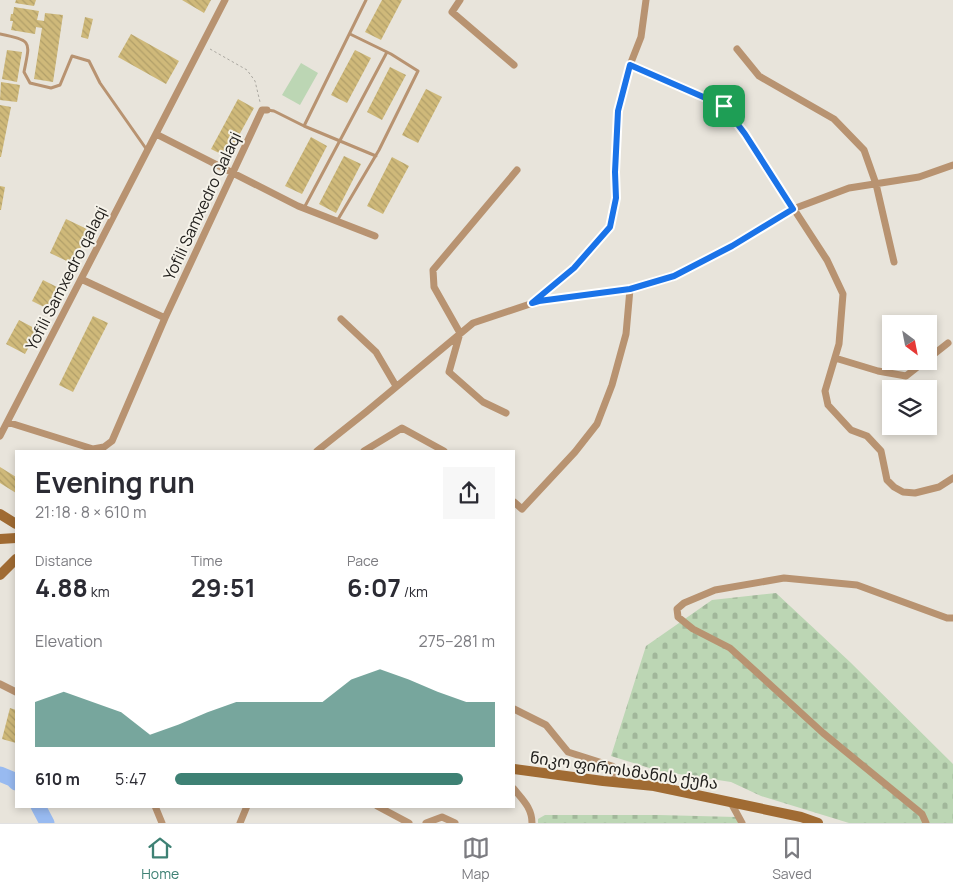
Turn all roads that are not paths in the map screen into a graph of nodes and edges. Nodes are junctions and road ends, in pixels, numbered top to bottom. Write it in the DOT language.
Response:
graph roads {
  1 [pos="225,0"];
  2 [pos="366,0"];
  3 [pos="460,0"];
  4 [pos="646,0"];
  5 [pos="0,34"];
  6 [pos="350,34"];
  7 [pos="737,49"];
  8 [pos="387,52"];
  9 [pos="514,65"];
  10 [pos="630,65"];
  11 [pos="264,110"];
  12 [pos="304,126"];
  13 [pos="156,134"];
  14 [pos="340,141"];
  15 [pos="147,150"];
  16 [pos="376,156"];
  17 [pos="953,165"];
  18 [pos="517,170"];
  19 [pos="233,173"];
  20 [pos="876,184"];
  21 [pos="304,209"];
  22 [pos="793,209"];
  23 [pos="337,221"];
  24 [pos="375,236"];
  25 [pos="894,262"];
  26 [pos="81,279"];
  27 [pos="630,289"];
  28 [pos="532,303"];
  29 [pos="165,318"];
  30 [pos="340,319"];
  31 [pos="460,333"];
  32 [pos="948,343"];
  33 [pos="938,351"];
  34 [pos="835,358"];
  35 [pos="914,370"];
  36 [pos="396,386"];
  37 [pos="506,413"];
  38 [pos="7,422"];
  39 [pos="0,436"];
  40 [pos="318,450"];
  41 [pos="366,450"];
  42 [pos="440,450"];
  43 [pos="953,478"];
  44 [pos="515,503"];
  45 [pos="0,514"];
  46 [pos="15,523"];
  47 [pos="15,538"];
  48 [pos="0,539"];
  49 [pos="15,560"];
  50 [pos="0,575"];
  51 [pos="953,618"];
  52 [pos="0,684"];
  53 [pos="15,692"];
  54 [pos="515,710"];
  55 [pos="515,769"];
  56 [pos="612,782"];
  57 [pos="515,790"];
  58 [pos="730,801"];
  59 [pos="156,808"];
  60 [pos="246,808"];
  61 [pos="381,808"];
  62 [pos="162,823"];
  63 [pos="240,823"];
  64 [pos="409,823"];
  65 [pos="426,823"];
  66 [pos="455,823"];
  67 [pos="532,823"];
  68 [pos="742,823"];
  69 [pos="818,823"];
  70 [pos="926,823"];
  1 -- 13 [label="street, Yofili Samxedro qalaqi"];
  2 -- 6 [label="lane"];
  3 -- 9 [label="street"];
  4 -- 10 [label="street"];
  5 -- 15 [label="lane"];
  6 -- 8 [label="lane"];
  6 -- 12 [label="lane"];
  7 -- 20 [label="street"];
  8 -- 14 [label="lane"];
  8 -- 16 [label="lane"];
  10 -- 22 [label="street"];
  10 -- 28 [label="street"];
  11 -- 12 [label="lane"];
  11 -- 19 [label="street, Yofili Samxedro Qalaqi"];
  12 -- 14 [label="lane"];
  13 -- 15 [label="street, Yofili Samxedro qalaqi"];
  13 -- 19 [label="street, Yofili Samxedro qalaqi"];
  14 -- 16 [label="lane"];
  14 -- 21 [label="lane"];
  15 -- 26 [label="street, Yofili Samxedro qalaqi"];
  16 -- 23 [label="lane"];
  17 -- 20 [label="street"];
  18 -- 31 [label="street"];
  19 -- 21 [label="street, Yofili Samxedro qalaqi"];
  19 -- 29 [label="street, Yofili Samxedro Qalaqi"];
  20 -- 22 [label="street"];
  20 -- 25 [label="street"];
  21 -- 23 [label="street, Yofili Samxedro qalaqi"];
  22 -- 27 [label="street"];
  22 -- 34 [label="street"];
  23 -- 24 [label="street, Yofili Samxedro qalaqi"];
  26 -- 29 [label="street, Yofili Samxedro Qalaqi"];
  26 -- 38 [label="street, Yofili Samxedro qalaqi"];
  27 -- 28 [label="street"];
  27 -- 44 [label="street"];
  28 -- 31 [label="street"];
  29 -- 38 [label="street, Yofili Samxedro Qalaqi"];
  30 -- 36 [label="street"];
  31 -- 36 [label="street"];
  31 -- 37 [label="street"];
  32 -- 33 [label="street"];
  34 -- 35 [label="street"];
  34 -- 43 [label="street"];
  36 -- 40 [label="street"];
  38 -- 39 [label="street, Yofili Samxedro qalaqi"];
  41 -- 42 [label="street"];
  45 -- 46 [label="main road"];
  47 -- 48 [label="main road"];
  49 -- 50 [label="main road"];
  51 -- 70 [label="street"];
  52 -- 53 [label="street"];
  54 -- 56 [label="street"];
  55 -- 56 [label="main road, ნიკო ფიროსმანის ქუჩა"];
  56 -- 58 [label="main road, ნიკო ფიროსმანის ქუჩა"];
  57 -- 67 [label="street"];
  58 -- 68 [label="street"];
  58 -- 69 [label="main road, ნიკო ფიროსმანის ქუჩა"];
  59 -- 62 [label="street"];
  60 -- 63 [label="street"];
  61 -- 64 [label="street"];
  65 -- 66 [label="street"];
}
